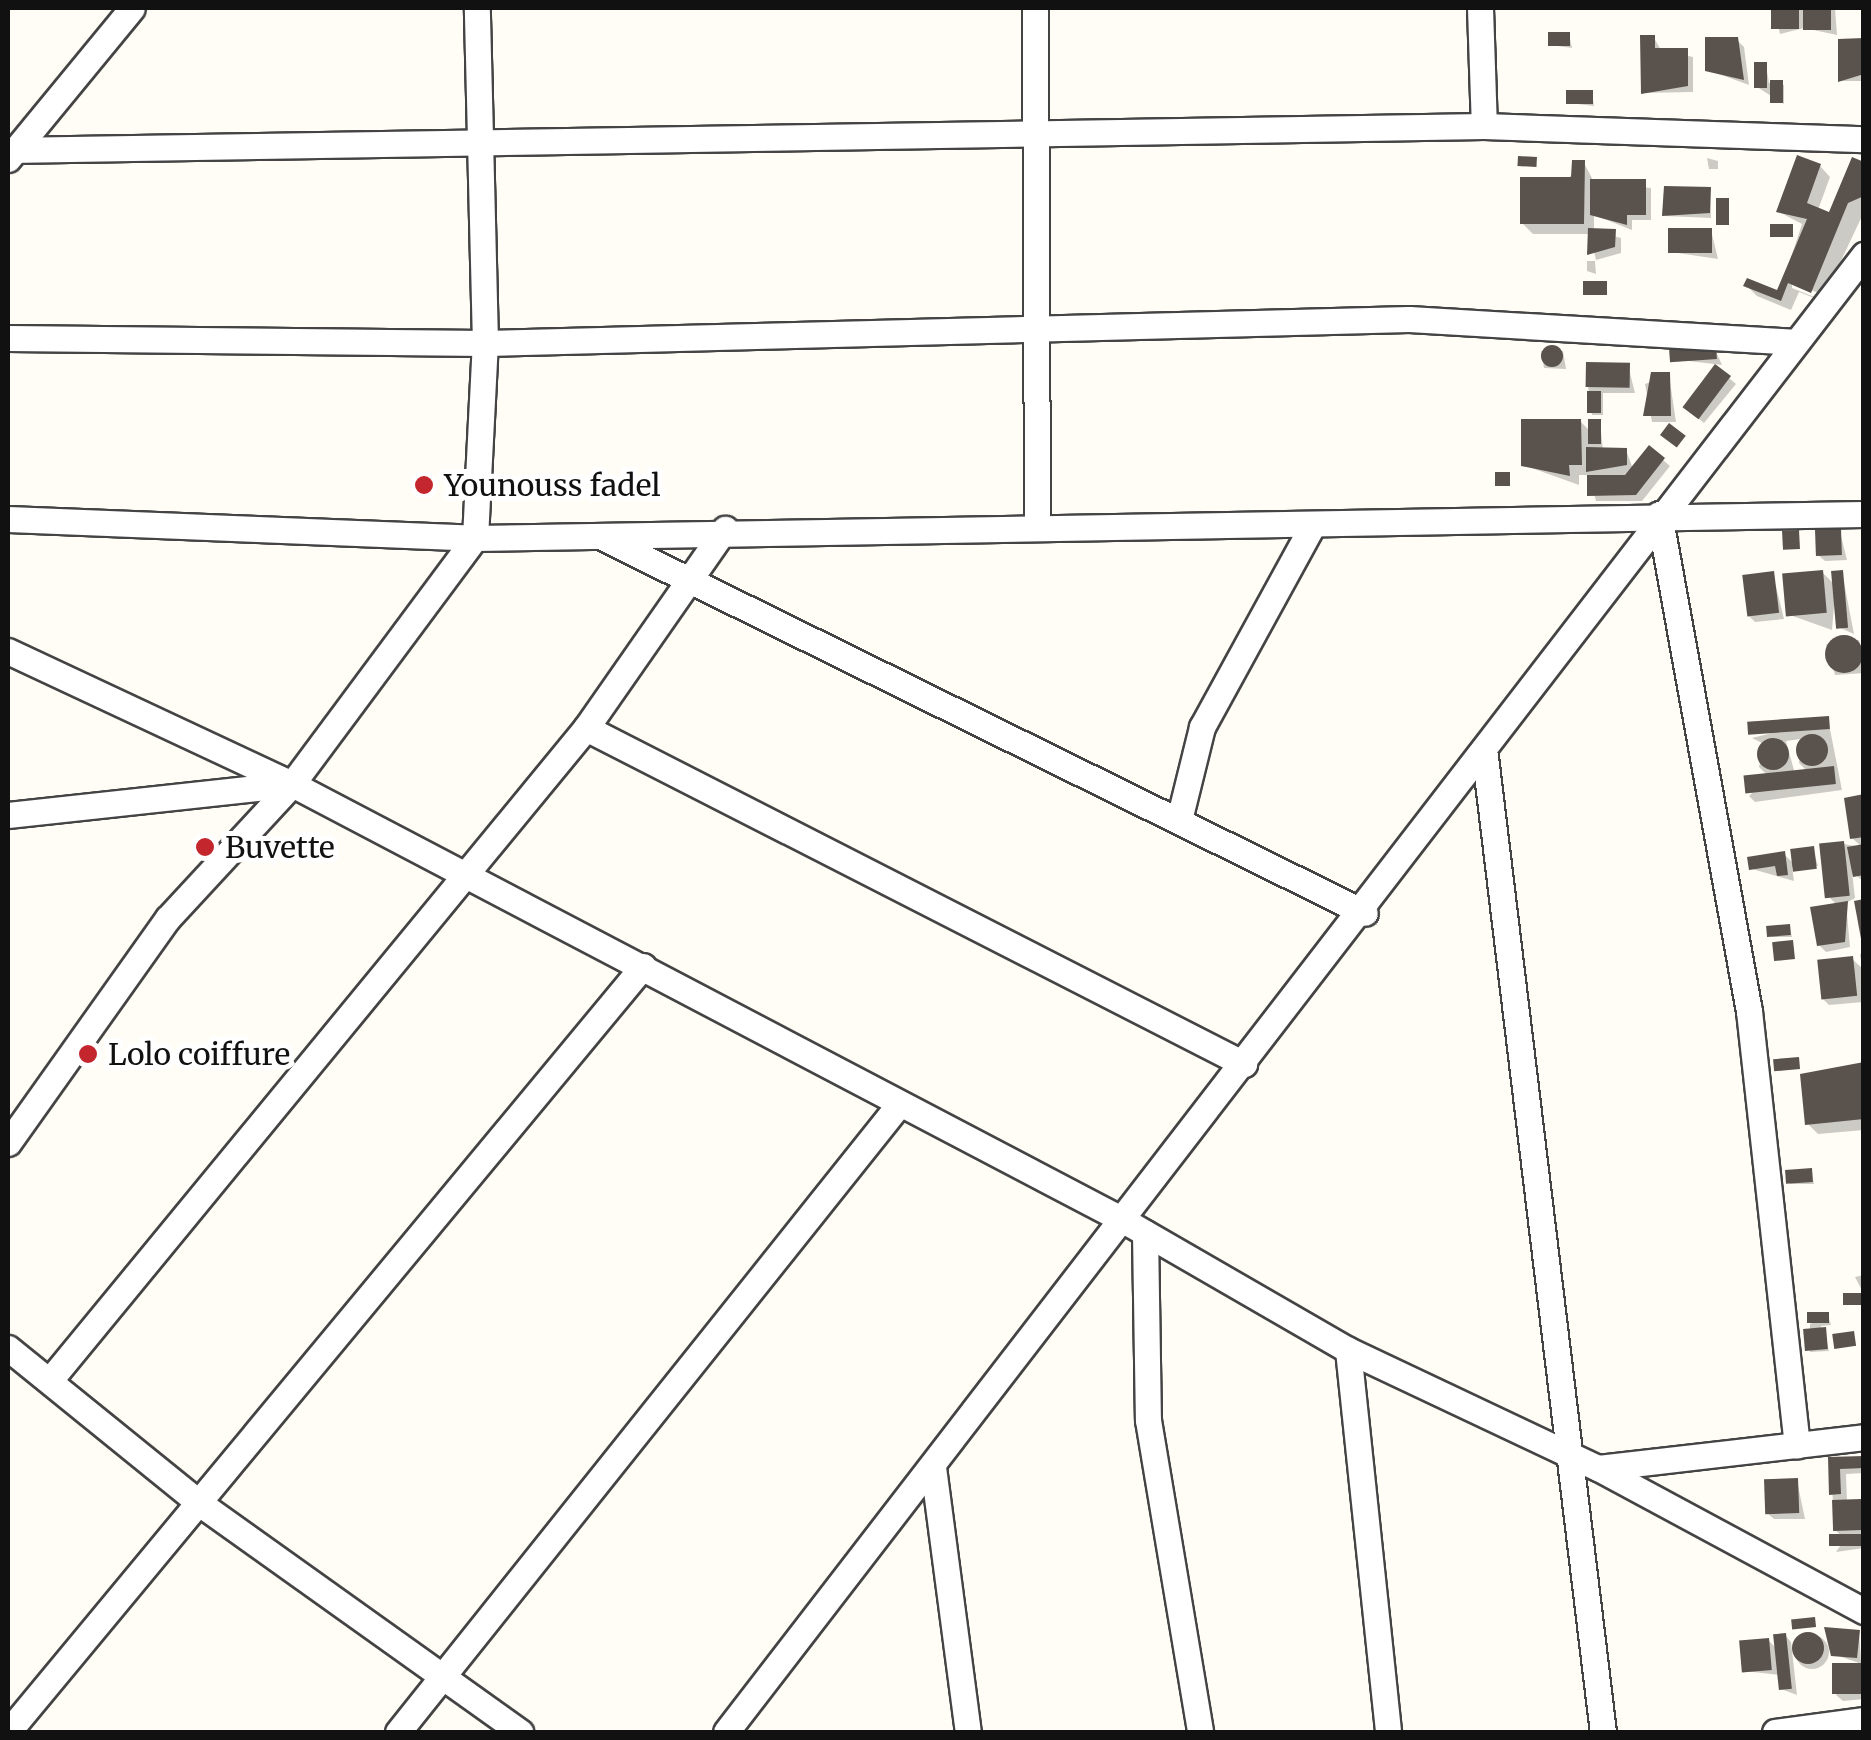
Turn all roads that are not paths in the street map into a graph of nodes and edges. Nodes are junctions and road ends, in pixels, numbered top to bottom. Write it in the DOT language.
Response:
graph roads {
  1 [pos="132,8"];
  2 [pos="477,8"];
  3 [pos="1035,8"];
  4 [pos="1480,8"];
  5 [pos="1484,126"];
  6 [pos="1864,139"];
  7 [pos="1037,140"];
  8 [pos="479,144"];
  9 [pos="10,153"];
  10 [pos="1864,256"];
  11 [pos="1846,278"];
  12 [pos="1864,298"];
  13 [pos="1037,325"];
  14 [pos="8,338"];
  15 [pos="1793,342"];
  16 [pos="485,343"];
  17 [pos="1659,514"];
  18 [pos="1864,514"];
  19 [pos="8,520"];
  20 [pos="1037,525"];
  21 [pos="726,529"];
  22 [pos="1310,530"];
  23 [pos="475,538"];
  24 [pos="604,538"];
  25 [pos="691,583"];
  26 [pos="8,651"];
  27 [pos="586,728"];
  28 [pos="1484,749"];
  29 [pos="292,784"];
  30 [pos="8,815"];
  31 [pos="1179,820"];
  32 [pos="457,875"];
  33 [pos="1365,913"];
  34 [pos="643,966"];
  35 [pos="1244,1064"];
  36 [pos="896,1108"];
  37 [pos="8,1143"];
  38 [pos="1134,1226"];
  39 [pos="8,1348"];
  40 [pos="1348,1350"];
  41 [pos="50,1380"];
  42 [pos="1864,1437"];
  43 [pos="1797,1445"];
  44 [pos="1566,1456"];
  45 [pos="934,1468"];
  46 [pos="1598,1468"];
  47 [pos="202,1505"];
  48 [pos="1864,1611"];
  49 [pos="442,1676"];
  50 [pos="1864,1720"];
  51 [pos="8,1732"];
  52 [pos="398,1732"];
  53 [pos="520,1732"];
  54 [pos="726,1732"];
  55 [pos="968,1732"];
  56 [pos="1200,1732"];
  57 [pos="1388,1732"];
  58 [pos="1603,1732"];
  59 [pos="1775,1732"];
  1 -- 9 [label="street"];
  2 -- 8 [label="street"];
  3 -- 7 [label="street"];
  4 -- 5 [label="street"];
  5 -- 6 [label="street"];
  5 -- 7 [label="street"];
  7 -- 8 [label="street"];
  7 -- 13 [label="street"];
  8 -- 9 [label="street"];
  8 -- 16 [label="street"];
  10 -- 11 [label="street"];
  11 -- 12 [label="street"];
  11 -- 15 [label="street"];
  13 -- 15 [label="street"];
  13 -- 16 [label="street"];
  13 -- 20 [label="street"];
  14 -- 16 [label="street"];
  15 -- 17 [label="street"];
  16 -- 23 [label="street"];
  17 -- 18 [label="street"];
  17 -- 22 [label="street"];
  17 -- 28 [label="street"];
  17 -- 43 [label="street"];
  19 -- 23 [label="street"];
  20 -- 21 [label="street"];
  20 -- 22 [label="street"];
  21 -- 24 [label="street"];
  21 -- 25 [label="street"];
  22 -- 31 [label="street"];
  23 -- 24 [label="street"];
  23 -- 29 [label="street"];
  24 -- 25 [label="street"];
  25 -- 27 [label="street"];
  25 -- 31 [label="street"];
  26 -- 29 [label="street"];
  27 -- 32 [label="street"];
  27 -- 35 [label="street"];
  28 -- 33 [label="street"];
  28 -- 44 [label="street"];
  29 -- 30 [label="street"];
  29 -- 32 [label="street"];
  29 -- 37 [label="street"];
  31 -- 33 [label="street"];
  32 -- 34 [label="street"];
  32 -- 41 [label="street"];
  33 -- 35 [label="street"];
  34 -- 36 [label="street"];
  34 -- 47 [label="street"];
  35 -- 38 [label="street"];
  36 -- 38 [label="street"];
  36 -- 49 [label="street"];
  38 -- 40 [label="street"];
  38 -- 45 [label="street"];
  38 -- 56 [label="street"];
  39 -- 41 [label="street"];
  40 -- 44 [label="street"];
  40 -- 57 [label="street"];
  41 -- 47 [label="street"];
  42 -- 43 [label="street"];
  43 -- 46 [label="street"];
  44 -- 46 [label="street"];
  44 -- 58 [label="street"];
  45 -- 54 [label="street"];
  45 -- 55 [label="street"];
  46 -- 48 [label="street"];
  47 -- 49 [label="street"];
  47 -- 51 [label="street"];
  49 -- 52 [label="street"];
  49 -- 53 [label="street"];
  50 -- 59 [label="street"];
}
